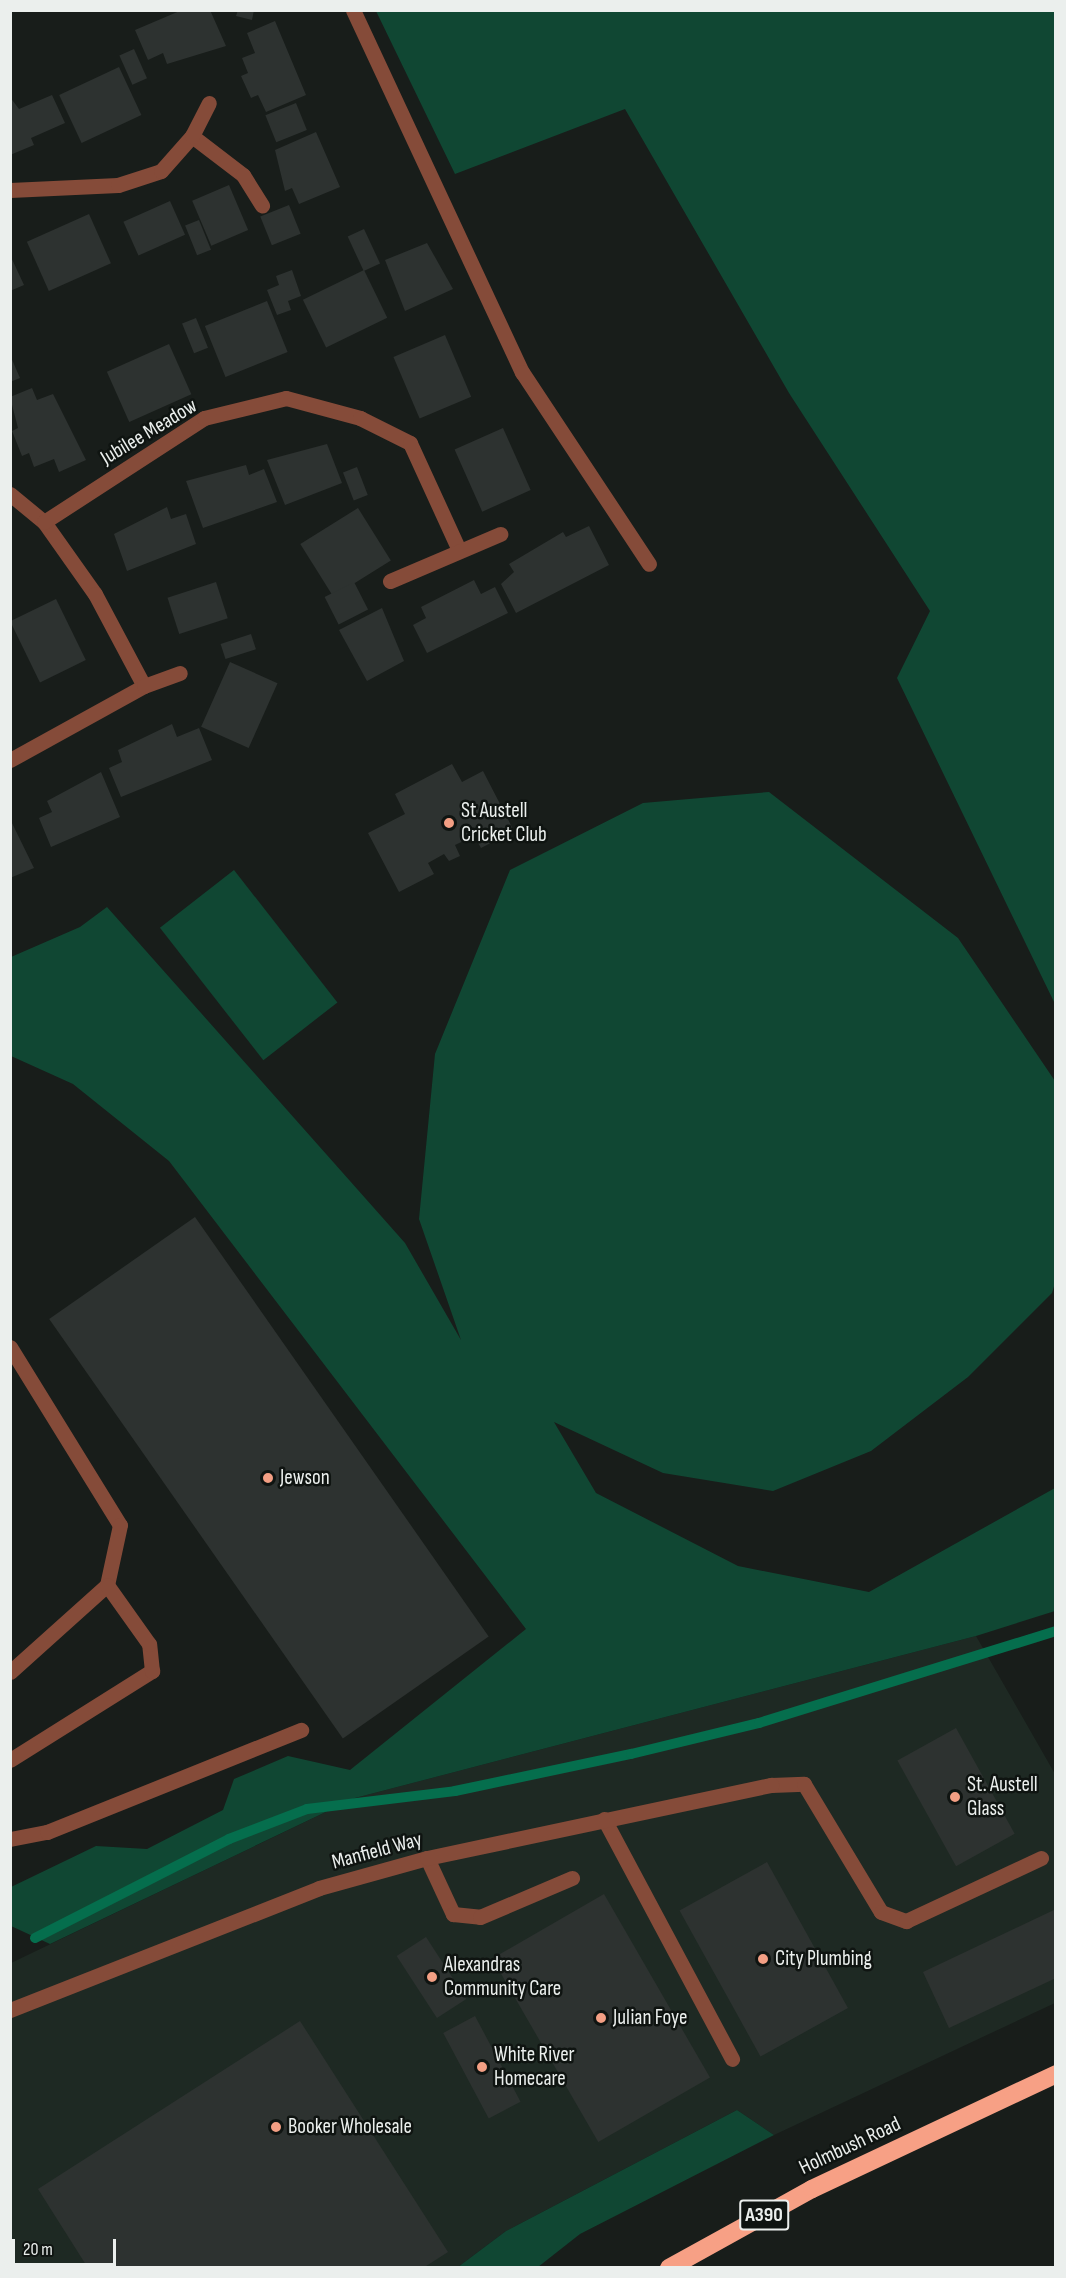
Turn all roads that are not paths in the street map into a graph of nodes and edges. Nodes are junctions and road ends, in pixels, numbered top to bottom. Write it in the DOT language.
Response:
graph roads {
  1 [pos="352,10"];
  2 [pos="209,103"];
  3 [pos="192,136"];
  4 [pos="10,190"];
  5 [pos="262,206"];
  6 [pos="10,494"];
  7 [pos="44,522"];
  8 [pos="500,534"];
  9 [pos="459,550"];
  10 [pos="649,564"];
  11 [pos="390,581"];
  12 [pos="180,673"];
  13 [pos="144,686"];
  14 [pos="10,760"];
  15 [pos="10,1347"];
  16 [pos="107,1585"];
  17 [pos="10,1672"];
  18 [pos="302,1730"];
  19 [pos="10,1760"];
  20 [pos="604,1820"];
  21 [pos="10,1839"];
  22 [pos="427,1858"];
  23 [pos="1041,1858"];
  24 [pos="572,1878"];
  25 [pos="11,2010"];
  26 [pos="732,2059"];
  27 [pos="1056,2074"];
  28 [pos="669,2268"];
  1 -- 10 [label="street"];
  2 -- 3 [label="street"];
  3 -- 4 [label="street"];
  3 -- 5 [label="street"];
  6 -- 7 [label="street"];
  7 -- 9 [label="street, Jubilee Meadow"];
  7 -- 13 [label="street"];
  8 -- 9 [label="street"];
  9 -- 11 [label="street"];
  12 -- 13 [label="street"];
  13 -- 14 [label="street"];
  15 -- 16 [label="street"];
  16 -- 17 [label="street"];
  16 -- 19 [label="street"];
  18 -- 21 [label="street"];
  20 -- 22 [label="street, Manfield Way"];
  20 -- 23 [label="street, Manfield Way"];
  20 -- 26 [label="street"];
  22 -- 24 [label="street"];
  22 -- 25 [label="street, Manfield Way"];
  27 -- 28 [label="highway, Holmbush Road / A390"];
}
